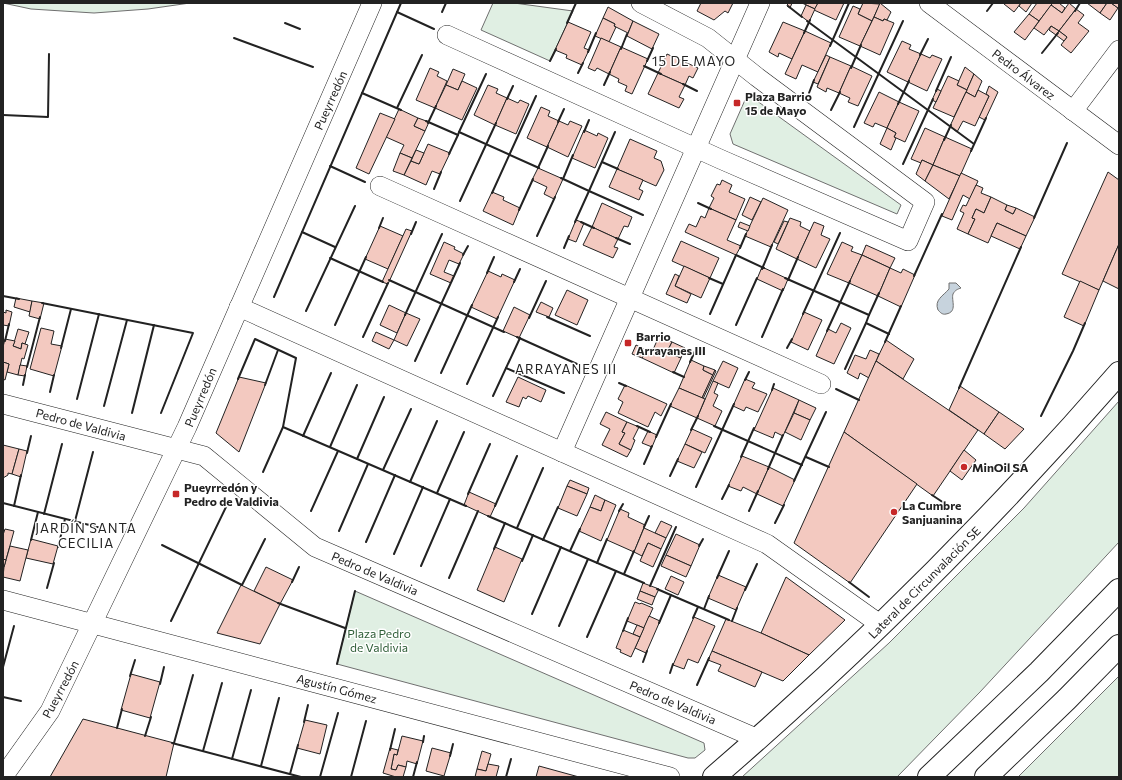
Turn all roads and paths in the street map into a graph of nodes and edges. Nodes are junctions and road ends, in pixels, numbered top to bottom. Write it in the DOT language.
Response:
graph roads {
  1 [pos="372,3"];
  2 [pos="641,3"];
  3 [pos="760,3"];
  4 [pos="929,3"];
  5 [pos="447,35"];
  6 [pos="1119,50"];
  7 [pos="735,60"];
  8 [pos="1073,111"];
  9 [pos="1119,145"];
  10 [pos="696,148"];
  11 [pos="380,186"];
  12 [pos="630,298"];
  13 [pos="239,306"];
  14 [pos="1119,373"];
  15 [pos="820,384"];
  16 [pos="3,404"];
  17 [pos="176,449"];
  18 [pos="562,452"];
  19 [pos="1119,574"];
  20 [pos="1119,590"];
  21 [pos="3,600"];
  22 [pos="93,623"];
  23 [pos="881,625"];
  24 [pos="1119,646"];
  25 [pos="1039,672"];
  26 [pos="758,739"];
  27 [pos="3,777"];
  28 [pos="670,777"];
  29 [pos="714,777"];
  30 [pos="929,777"];
  31 [pos="986,777"];
  1 -- 13 [label="street, Pueyrredón"];
  2 -- 7 [label="street"];
  3 -- 7 [label="street"];
  4 -- 8 [label="street, Pedro Álvarez"];
  5 -- 10 [label="street"];
  6 -- 8 [label="street"];
  7 -- 10 [label="street"];
  7 -- 10 [label="street"];
  8 -- 9 [label="street, Pedro Álvarez"];
  10 -- 12 [label="street"];
  11 -- 12 [label="street"];
  12 -- 15 [label="street"];
  12 -- 18 [label="street"];
  13 -- 17 [label="street, Pueyrredón"];
  13 -- 18 [label="street"];
  14 -- 23 [label="main road, Lateral de Circunvalación SE"];
  16 -- 17 [label="street, Pedro de Valdivia"];
  17 -- 22 [label="street, Pueyrredón"];
  17 -- 26 [label="street, Pedro de Valdivia"];
  18 -- 23 [label="street"];
  19 -- 25 [label="main road"];
  20 -- 25 [label="main road"];
  21 -- 22 [label="street, Agustín Gómez"];
  22 -- 27 [label="street, Pueyrredón"];
  22 -- 28 [label="street, Agustín Gómez"];
  23 -- 26 [label="main road, Lateral de Circunvalación SE"];
  24 -- 31 [label="main road"];
  25 -- 30 [label="main road"];
  26 -- 29 [label="main road, Lateral de Circunvalación SE"];
}
